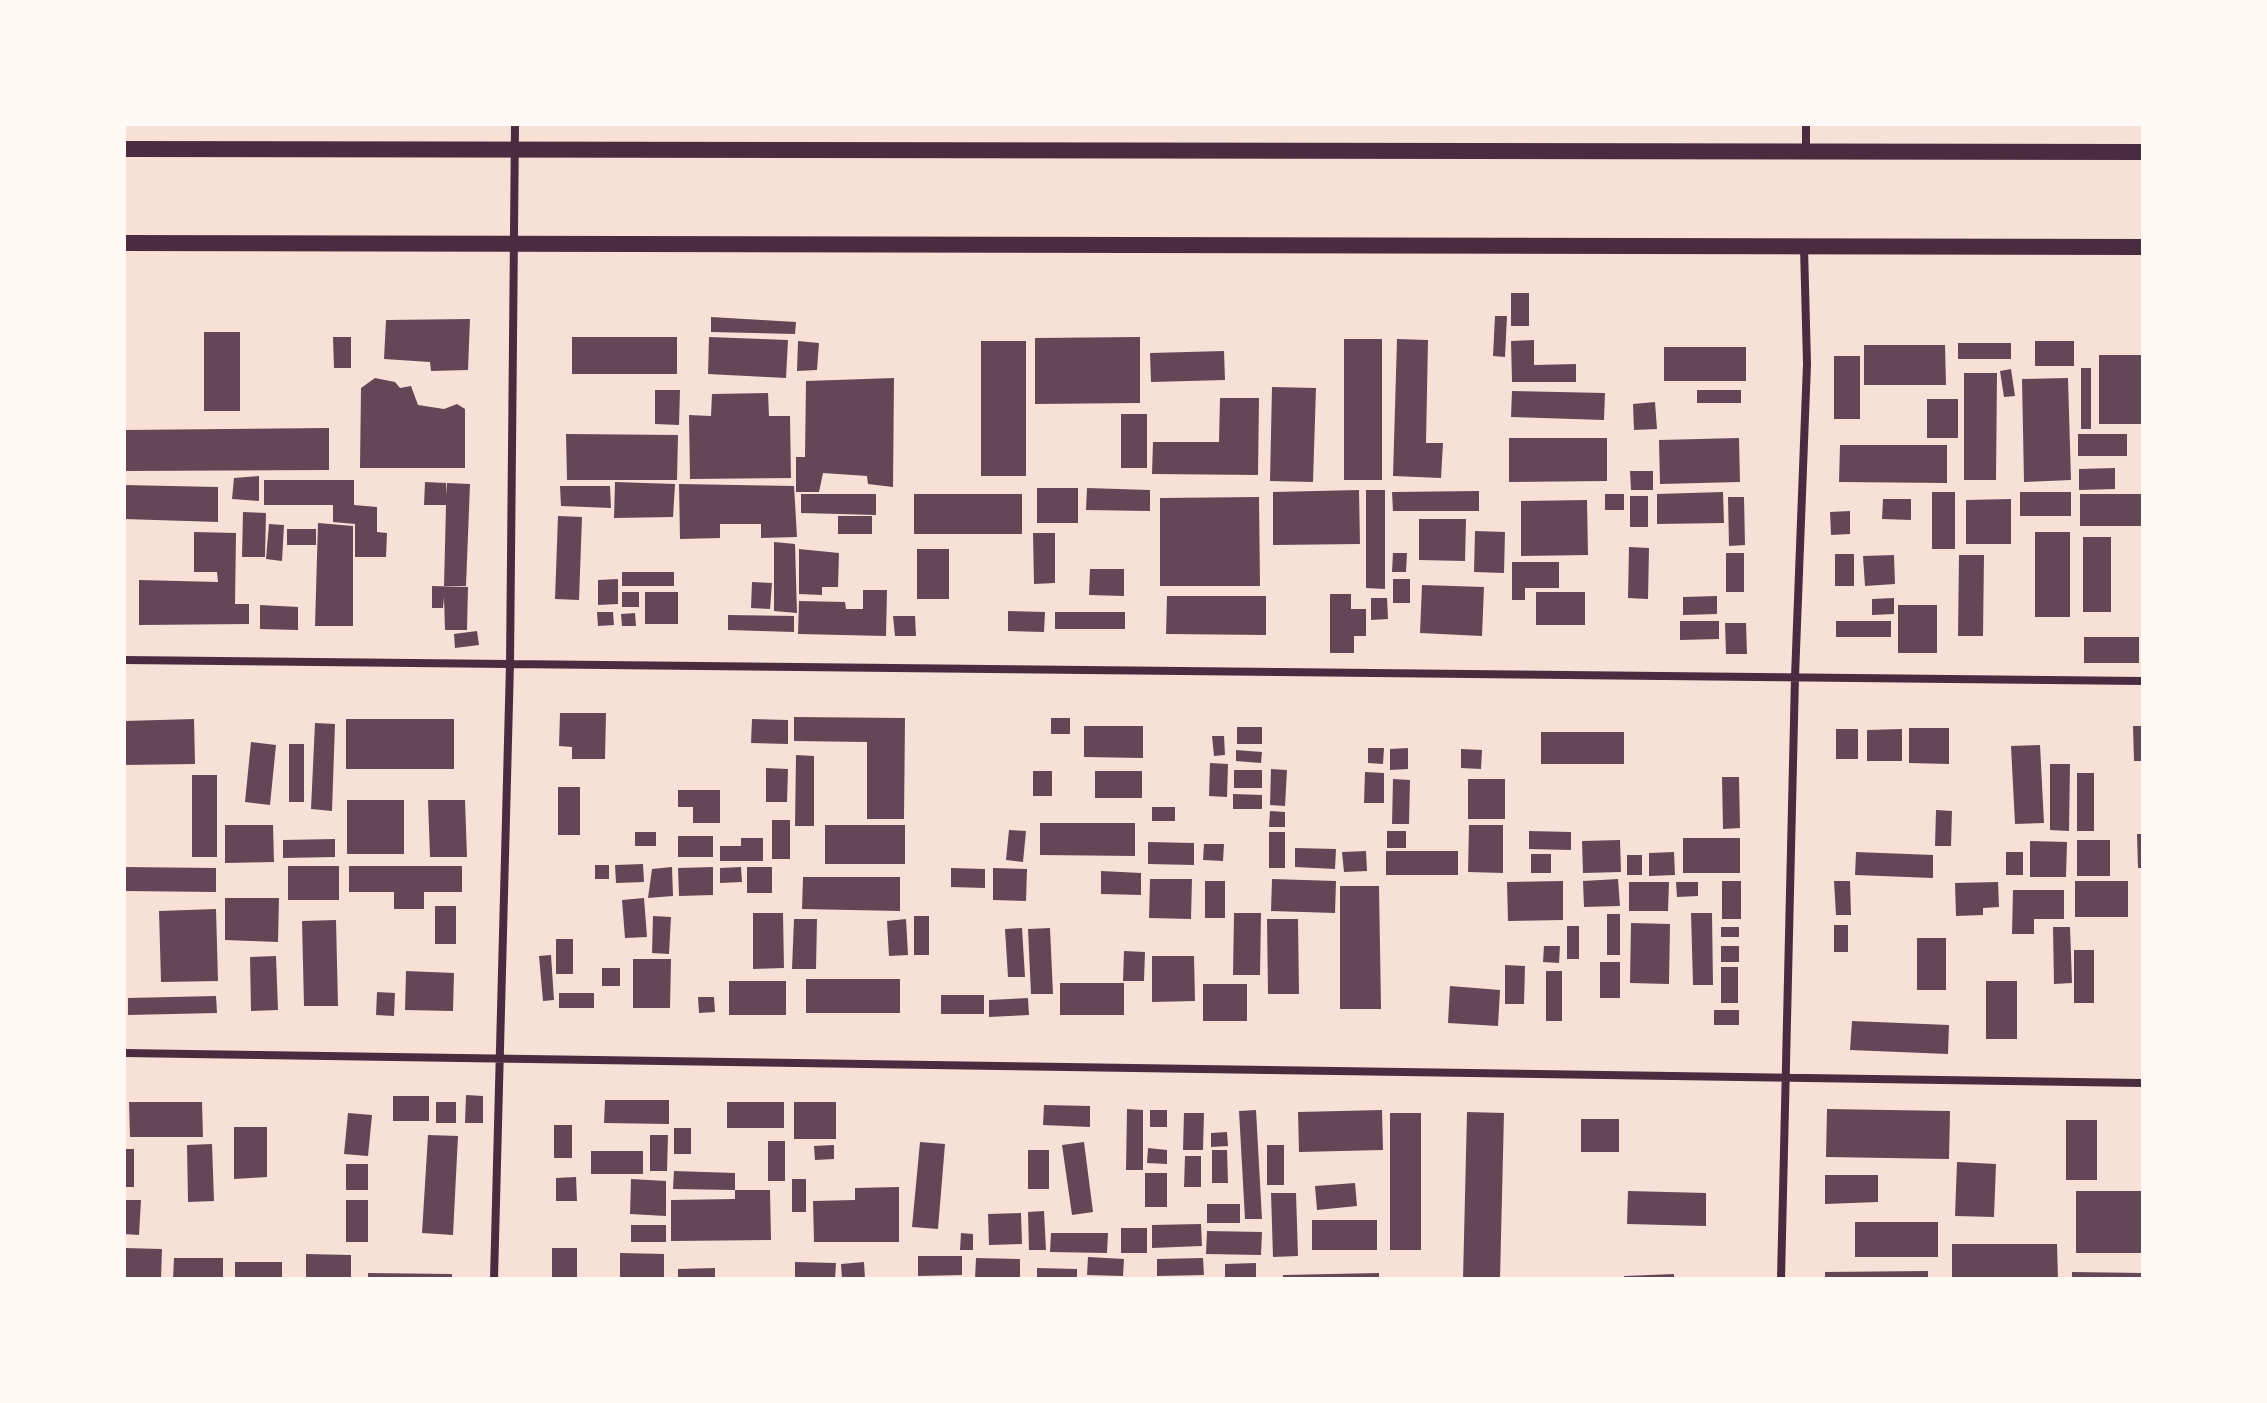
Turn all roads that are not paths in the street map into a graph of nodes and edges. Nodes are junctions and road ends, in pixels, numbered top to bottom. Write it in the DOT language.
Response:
graph roads {
  1 [pos="515,124"];
  2 [pos="1806,124"];
  3 [pos="124,149"];
  4 [pos="515,149"];
  5 [pos="1806,151"];
  6 [pos="2143,152"];
  7 [pos="124,243"];
  8 [pos="514,244"];
  9 [pos="1804,247"];
  10 [pos="2143,247"];
  11 [pos="124,660"];
  12 [pos="510,664"];
  13 [pos="1795,677"];
  14 [pos="2143,681"];
  15 [pos="124,1053"];
  16 [pos="499,1059"];
  17 [pos="1786,1078"];
  18 [pos="2143,1083"];
  19 [pos="494,1279"];
  20 [pos="1781,1279"];
  1 -- 4 [label="street"];
  2 -- 5 [label="street"];
  3 -- 4 [label="main road"];
  4 -- 5 [label="main road"];
  4 -- 8 [label="street"];
  5 -- 6 [label="main road"];
  7 -- 8 [label="main road"];
  8 -- 9 [label="main road"];
  8 -- 12 [label="street"];
  9 -- 10 [label="main road"];
  9 -- 13 [label="street"];
  11 -- 12 [label="street"];
  12 -- 13 [label="street"];
  12 -- 16 [label="street"];
  13 -- 14 [label="street"];
  13 -- 17 [label="street"];
  15 -- 16 [label="street"];
  16 -- 17 [label="street"];
  16 -- 19 [label="street"];
  17 -- 18 [label="street"];
  17 -- 20 [label="street"];
}
